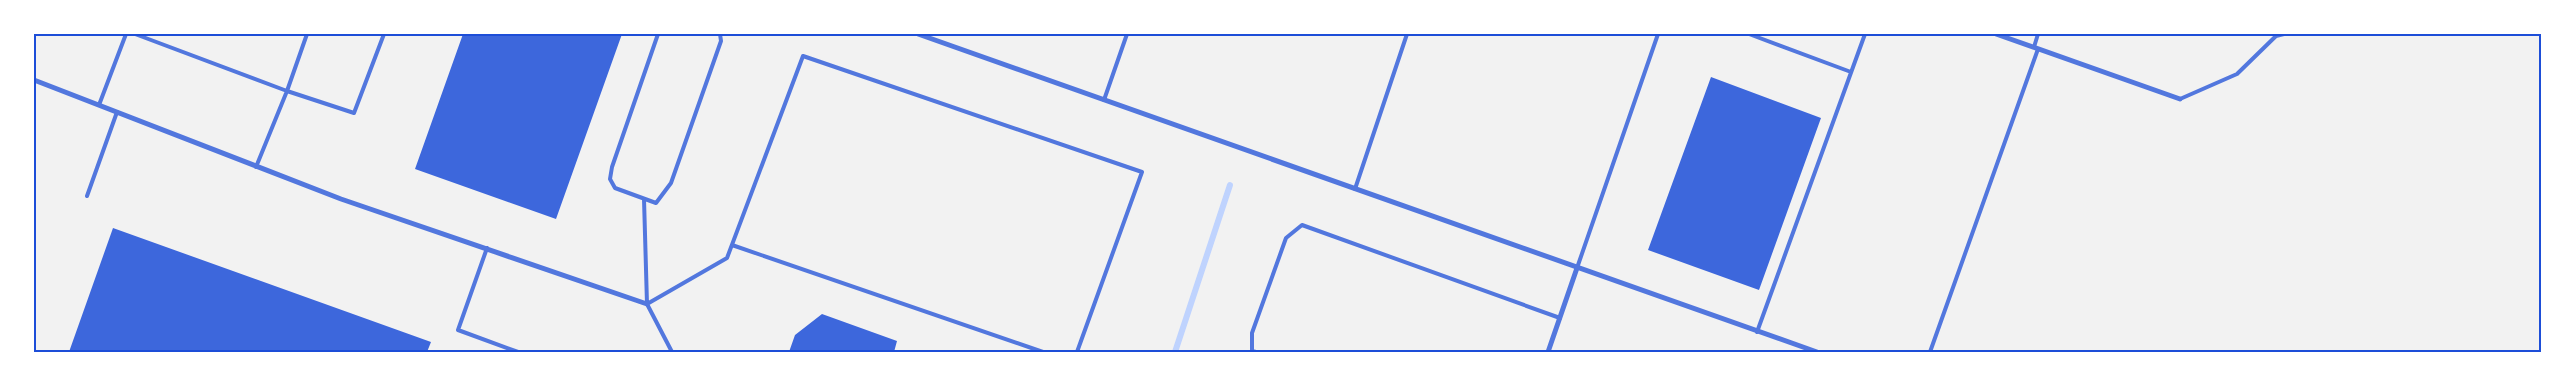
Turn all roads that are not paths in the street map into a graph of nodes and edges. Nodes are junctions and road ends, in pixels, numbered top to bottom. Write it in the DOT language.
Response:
graph roads {
  1 [pos="126,34"];
  2 [pos="135,34"];
  3 [pos="305,34"];
  4 [pos="384,34"];
  5 [pos="658,34"];
  6 [pos="720,34"];
  7 [pos="918,34"];
  8 [pos="1127,34"];
  9 [pos="1407,34"];
  10 [pos="1658,34"];
  11 [pos="1749,34"];
  12 [pos="1865,34"];
  13 [pos="1996,34"];
  14 [pos="2038,34"];
  15 [pos="2284,34"];
  16 [pos="2036,48"];
  17 [pos="1851,72"];
  18 [pos="34,80"];
  19 [pos="287,91"];
  20 [pos="1104,100"];
  21 [pos="2180,100"];
  22 [pos="99,105"];
  23 [pos="117,112"];
  24 [pos="256,167"];
  25 [pos="1355,189"];
  26 [pos="87,196"];
  27 [pos="644,199"];
  28 [pos="732,245"];
  29 [pos="487,248"];
  30 [pos="1577,268"];
  31 [pos="647,304"];
  32 [pos="1560,318"];
  33 [pos="1758,332"];
  34 [pos="518,352"];
  35 [pos="672,352"];
  36 [pos="1043,352"];
  37 [pos="1078,352"];
  38 [pos="1256,352"];
  39 [pos="1548,352"];
  40 [pos="1817,352"];
  41 [pos="1930,352"];
  1 -- 22 [label="lane"];
  2 -- 19 [label="lane"];
  3 -- 19 [label="lane"];
  4 -- 19 [label="lane"];
  5 -- 27 [label="lane"];
  6 -- 27 [label="lane"];
  7 -- 20 [label="street"];
  8 -- 20 [label="lane"];
  9 -- 25 [label="lane"];
  10 -- 30 [label="lane"];
  11 -- 17 [label="lane"];
  12 -- 17 [label="lane"];
  13 -- 16 [label="street"];
  14 -- 16 [label="lane"];
  15 -- 21 [label="lane"];
  16 -- 21 [label="street"];
  16 -- 41 [label="lane"];
  17 -- 33 [label="lane"];
  18 -- 22 [label="street"];
  19 -- 24 [label="lane"];
  20 -- 25 [label="street"];
  22 -- 23 [label="street"];
  23 -- 24 [label="street"];
  23 -- 26 [label="lane"];
  24 -- 29 [label="street"];
  25 -- 30 [label="street"];
  27 -- 31 [label="lane"];
  28 -- 31 [label="lane"];
  28 -- 36 [label="lane"];
  28 -- 37 [label="lane"];
  29 -- 31 [label="street"];
  29 -- 34 [label="lane"];
  30 -- 32 [label="street"];
  30 -- 33 [label="street"];
  31 -- 35 [label="lane"];
  32 -- 38 [label="lane"];
  32 -- 39 [label="street"];
  33 -- 40 [label="street"];
}
